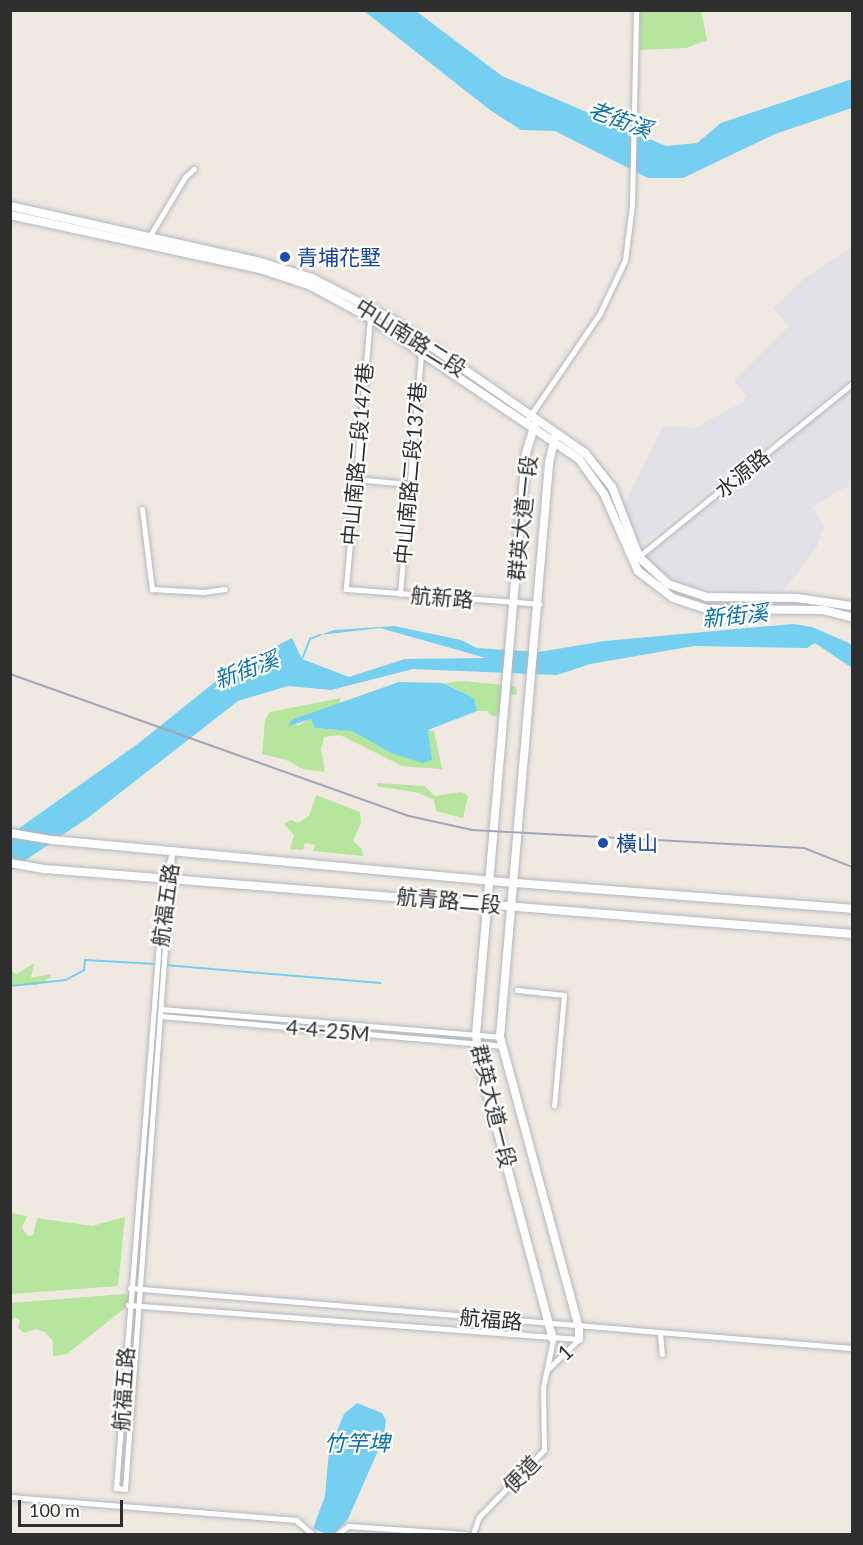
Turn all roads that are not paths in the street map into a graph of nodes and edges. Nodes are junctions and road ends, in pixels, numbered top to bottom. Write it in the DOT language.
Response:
graph roads {
  1 [pos="636,10"];
  2 [pos="195,170"];
  3 [pos="10,206"];
  4 [pos="10,215"];
  5 [pos="149,237"];
  6 [pos="370,318"];
  7 [pos="421,353"];
  8 [pos="852,384"];
  9 [pos="530,419"];
  10 [pos="535,428"];
  11 [pos="555,433"];
  12 [pos="554,442"];
  13 [pos="582,456"];
  14 [pos="354,479"];
  15 [pos="409,484"];
  16 [pos="142,509"];
  17 [pos="635,558"];
  18 [pos="225,589"];
  19 [pos="346,589"];
  20 [pos="400,594"];
  21 [pos="513,603"];
  22 [pos="539,604"];
  23 [pos="852,606"];
  24 [pos="852,617"];
  25 [pos="10,833"];
  26 [pos="172,852"];
  27 [pos="10,863"];
  28 [pos="173,878"];
  29 [pos="164,879"];
  30 [pos="490,881"];
  31 [pos="513,882"];
  32 [pos="488,903"];
  33 [pos="511,906"];
  34 [pos="852,909"];
  35 [pos="852,934"];
  36 [pos="517,990"];
  37 [pos="154,1008"];
  38 [pos="163,1009"];
  39 [pos="154,1015"];
  40 [pos="162,1016"];
  41 [pos="500,1037"];
  42 [pos="476,1039"];
  43 [pos="502,1046"];
  44 [pos="555,1106"];
  45 [pos="130,1288"];
  46 [pos="140,1289"];
  47 [pos="128,1305"];
  48 [pos="138,1306"];
  49 [pos="552,1325"];
  50 [pos="579,1327"];
  51 [pos="660,1333"];
  52 [pos="554,1338"];
  53 [pos="579,1339"];
  54 [pos="852,1348"];
  55 [pos="663,1354"];
  56 [pos="548,1370"];
  57 [pos="10,1497"];
  58 [pos="312,1534"];
  59 [pos="338,1534"];
  60 [pos="465,1534"];
  61 [pos="473,1534"];
  1 -- 9 [label="street"];
  2 -- 5 [label="street"];
  3 -- 5 [label="street, 中山南路二段"];
  4 -- 6 [label="street, 中山南路二段"];
  5 -- 9 [label="street, 中山南路二段"];
  6 -- 7 [label="street, 中山南路二段"];
  6 -- 14 [label="street, 中山南路二段147巷"];
  7 -- 9 [label="street, 中山南路二段"];
  7 -- 15 [label="street, 中山南路二段137巷"];
  8 -- 17 [label="street, 水源路"];
  9 -- 10 [label="street, 中山南路二段"];
  9 -- 11 [label="street, 中山南路二段"];
  10 -- 12 [label="street, 中山南路二段"];
  10 -- 21 [label="street, 群英大道一段"];
  11 -- 12 [label="street, 群英大道一段"];
  11 -- 13 [label="street, 中山南路二段"];
  12 -- 13 [label="street, 中山南路二段"];
  12 -- 22 [label="street, 群英大道一段"];
  13 -- 17 [label="street"];
  14 -- 15 [label="street"];
  14 -- 19 [label="street, 中山南路二段147巷"];
  15 -- 20 [label="street, 中山南路二段137巷"];
  16 -- 18 [label="street"];
  17 -- 23 [label="street"];
  17 -- 24 [label="street"];
  19 -- 20 [label="street, 航新路"];
  20 -- 21 [label="street, 航新路"];
  21 -- 22 [label="street, 航新路"];
  21 -- 30 [label="street, 群英大道一段"];
  22 -- 31 [label="street, 群英大道一段"];
  25 -- 26 [label="street, 航青路二段"];
  26 -- 28 [label="street, 航福五路"];
  26 -- 29 [label="street, 航福五路"];
  26 -- 30 [label="street, 航青路二段"];
  27 -- 29 [label="street, 航青路二段"];
  28 -- 29 [label="street, 航青路二段"];
  28 -- 32 [label="street, 航青路二段"];
  28 -- 38 [label="street, 航福五路"];
  29 -- 37 [label="street, 航福五路"];
  30 -- 31 [label="street, 航青路二段"];
  30 -- 32 [label="street, 群英大道一段"];
  31 -- 33 [label="street, 群英大道一段"];
  31 -- 34 [label="street, 航青路二段"];
  32 -- 33 [label="street, 航青路二段"];
  32 -- 42 [label="street, 群英大道一段"];
  33 -- 35 [label="street, 航青路二段"];
  33 -- 41 [label="street, 群英大道一段"];
  36 -- 44 [label="street"];
  37 -- 38 [label="street, 4-4-25M"];
  37 -- 39 [label="street, 航福五路"];
  38 -- 40 [label="street, 航福五路"];
  38 -- 42 [label="street, 4-4-25M"];
  39 -- 40 [label="street, 4-4-25M"];
  39 -- 45 [label="street, 航福五路"];
  40 -- 42 [label="street, 4-4-25M"];
  40 -- 46 [label="street, 航福五路"];
  41 -- 42 [label="street, 4-4-25M"];
  41 -- 43 [label="street, 群英大道一段"];
  42 -- 43 [label="street, 4-4-25M"];
  42 -- 49 [label="street, 群英大道一段"];
  43 -- 50 [label="street, 群英大道一段"];
  45 -- 46 [label="street, 航福路"];
  45 -- 47 [label="street, 航福五路"];
  46 -- 48 [label="street, 航福五路"];
  46 -- 49 [label="street, 航福路"];
  47 -- 48 [label="street, 航福路"];
  47 -- 48 [label="street, 航福五路"];
  48 -- 52 [label="street, 航福路"];
  49 -- 50 [label="street, 航福路"];
  49 -- 52 [label="street, 群英大道一段"];
  50 -- 51 [label="street, 航福路"];
  50 -- 53 [label="street, 群英大道一段"];
  51 -- 54 [label="street, 航福路"];
  51 -- 55 [label="street"];
  52 -- 53 [label="street, 航福路"];
  52 -- 56 [label="street, 1"];
  53 -- 56 [label="street, 1"];
  56 -- 61 [label="street, 便道"];
  57 -- 58 [label="street"];
  59 -- 60 [label="street"];
}
